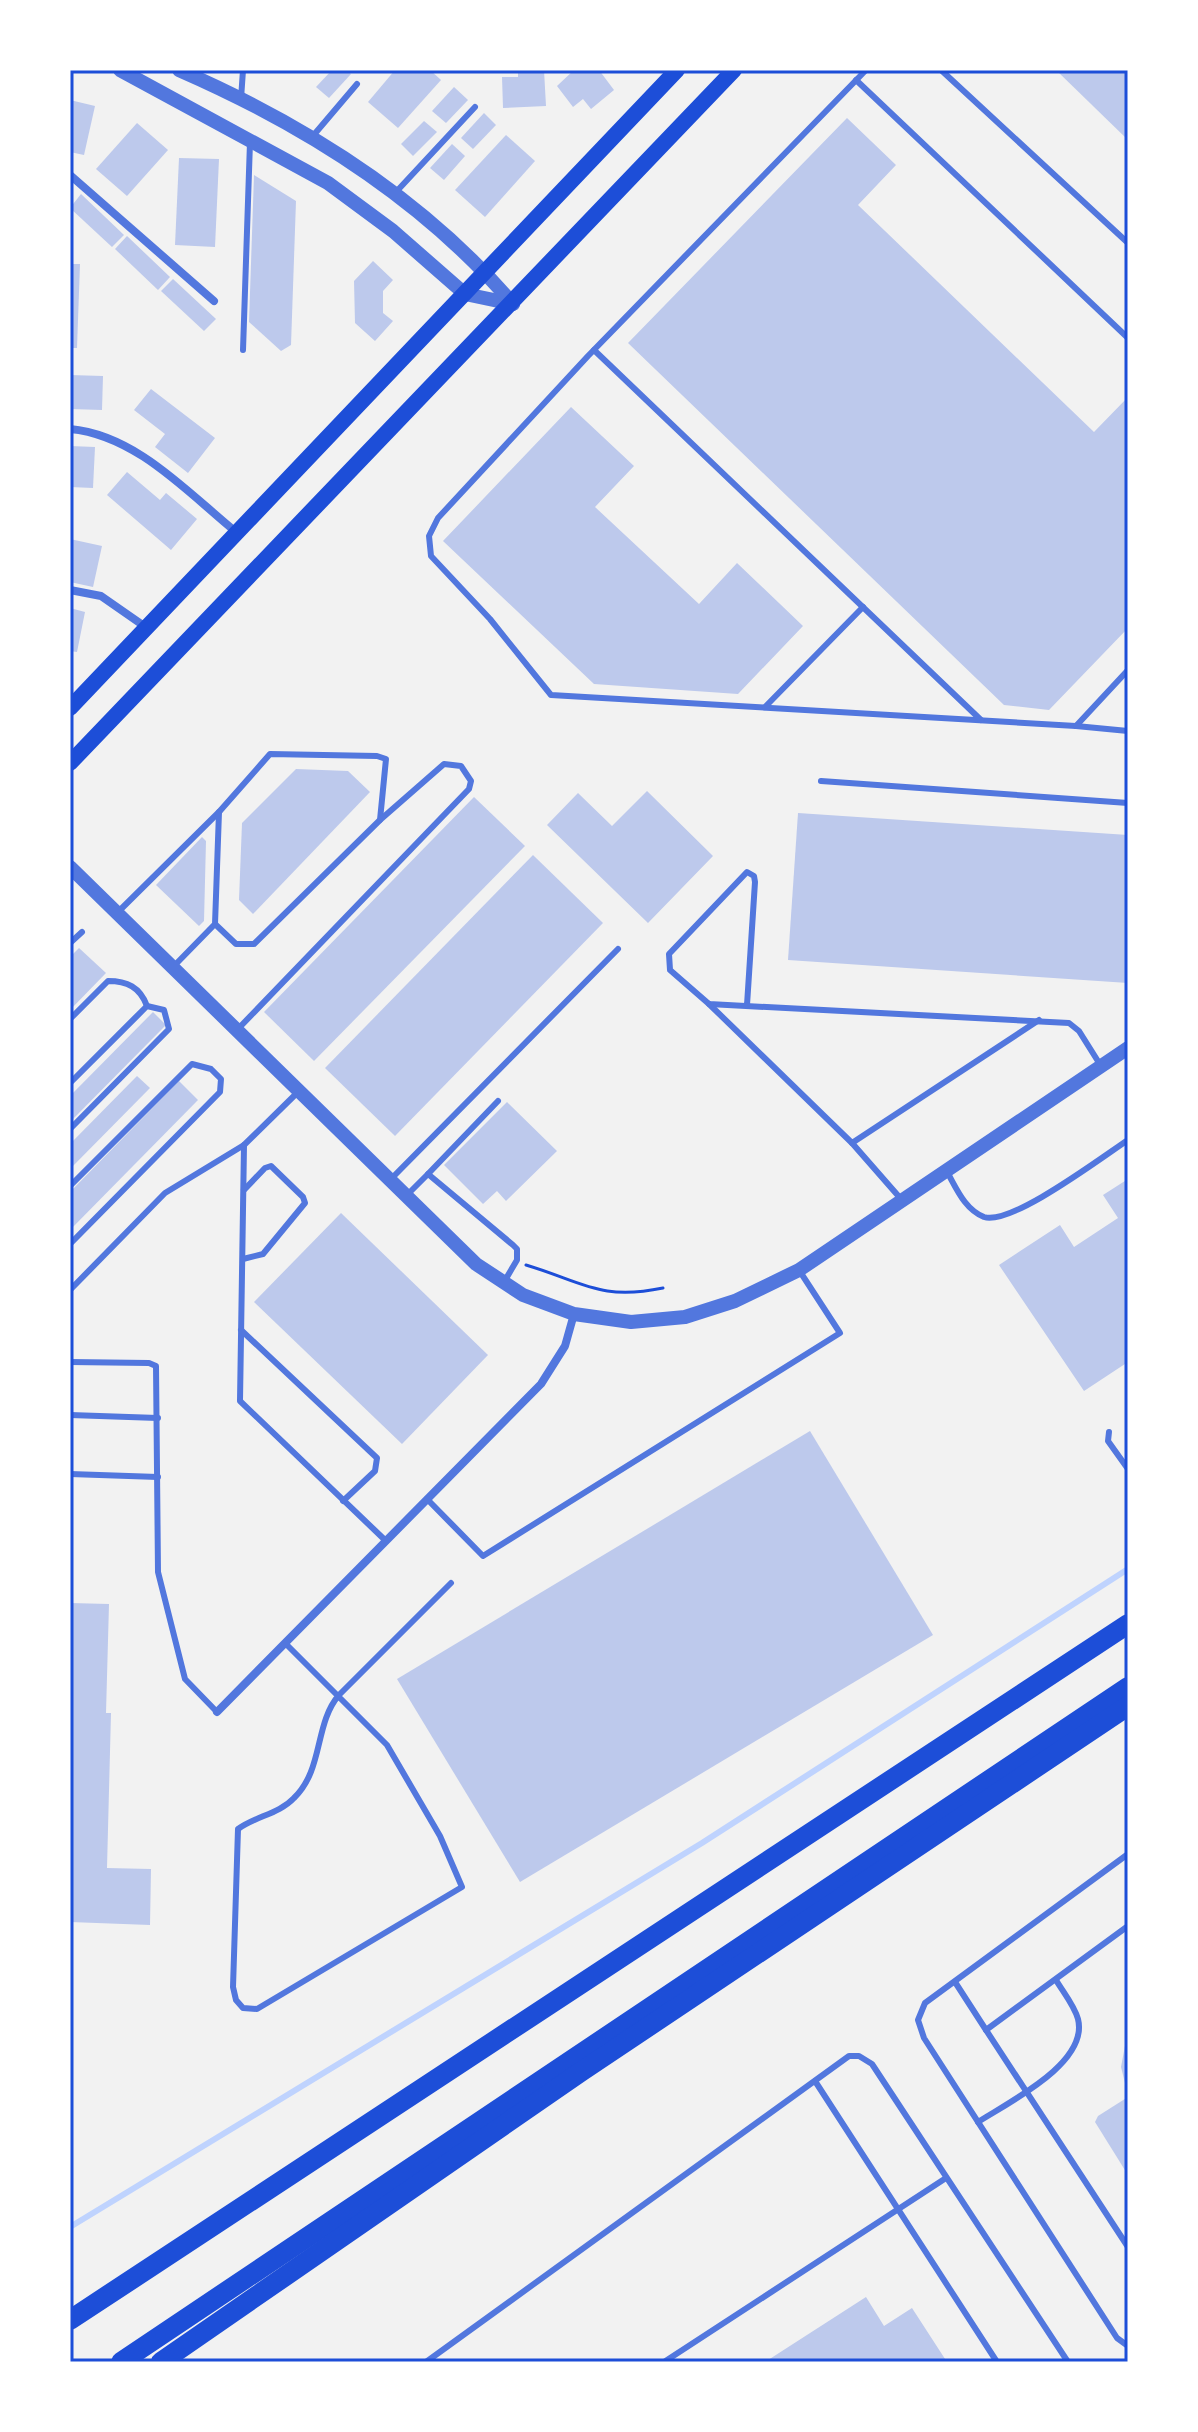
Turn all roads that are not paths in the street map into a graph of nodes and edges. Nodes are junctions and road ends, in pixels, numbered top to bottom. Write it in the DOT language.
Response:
graph roads {
  1 [pos="120,70"];
  2 [pos="179,70"];
  3 [pos="243,70"];
  4 [pos="677,70"];
  5 [pos="734,70"];
  6 [pos="866,70"];
  7 [pos="941,70"];
  8 [pos="856,80"];
  9 [pos="357,84"];
  10 [pos="241,99"];
  11 [pos="475,107"];
  12 [pos="312,137"];
  13 [pos="251,138"];
  14 [pos="70,175"];
  15 [pos="393,195"];
  16 [pos="1128,243"];
  17 [pos="486,272"];
  18 [pos="465,294"];
  19 [pos="214,301"];
  20 [pos="513,304"];
  21 [pos="1128,338"];
  22 [pos="243,350"];
  23 [pos="594,350"];
  24 [pos="70,429"];
  25 [pos="236,532"];
  26 [pos="70,590"];
  27 [pos="863,607"];
  28 [pos="147,628"];
  29 [pos="1128,670"];
  30 [pos="765,707"];
  31 [pos="70,708"];
  32 [pos="981,720"];
  33 [pos="1076,726"];
  34 [pos="1128,731"];
  35 [pos="70,763"];
  36 [pos="821,781"];
  37 [pos="1128,803"];
  38 [pos="219,812"];
  39 [pos="380,820"];
  40 [pos="70,867"];
  41 [pos="117,913"];
  42 [pos="215,924"];
  43 [pos="82,932"];
  44 [pos="70,943"];
  45 [pos="618,949"];
  46 [pos="173,967"];
  47 [pos="709,1004"];
  48 [pos="747,1005"];
  49 [pos="147,1006"];
  50 [pos="70,1019"];
  51 [pos="1039,1020"];
  52 [pos="237,1030"];
  53 [pos="1128,1048"];
  54 [pos="1101,1066"];
  55 [pos="70,1083"];
  56 [pos="299,1091"];
  57 [pos="498,1101"];
  58 [pos="70,1129"];
  59 [pos="1128,1140"];
  60 [pos="852,1143"];
  61 [pos="244,1145"];
  62 [pos="946,1169"];
  63 [pos="428,1174"];
  64 [pos="390,1180"];
  65 [pos="70,1186"];
  66 [pos="243,1192"];
  67 [pos="407,1195"];
  68 [pos="901,1199"];
  69 [pos="70,1244"];
  70 [pos="243,1259"];
  71 [pos="799,1270"];
  72 [pos="504,1282"];
  73 [pos="70,1290"];
  74 [pos="574,1314"];
  75 [pos="241,1330"];
  76 [pos="70,1362"];
  77 [pos="70,1415"];
  78 [pos="158,1418"];
  79 [pos="1109,1432"];
  80 [pos="1128,1469"];
  81 [pos="70,1474"];
  82 [pos="158,1477"];
  83 [pos="427,1499"];
  84 [pos="343,1501"];
  85 [pos="386,1541"];
  86 [pos="451,1583"];
  87 [pos="1128,1624"];
  88 [pos="285,1643"];
  89 [pos="1128,1687"];
  90 [pos="339,1695"];
  91 [pos="1128,1706"];
  92 [pos="217,1712"];
  93 [pos="1128,1854"];
  94 [pos="1128,1926"];
  95 [pos="1056,1980"];
  96 [pos="955,1982"];
  97 [pos="986,2030"];
  98 [pos="815,2081"];
  99 [pos="1026,2091"];
  100 [pos="978,2122"];
  101 [pos="946,2178"];
  102 [pos="897,2208"];
  103 [pos="1128,2247"];
  104 [pos="70,2320"];
  105 [pos="1128,2346"];
  106 [pos="121,2362"];
  107 [pos="161,2362"];
  108 [pos="426,2362"];
  109 [pos="664,2362"];
  110 [pos="997,2362"];
  111 [pos="1068,2362"];
  1 -- 13 [label="street"];
  2 -- 10 [label="street"];
  3 -- 10 [label="lane"];
  4 -- 17 [label="main road"];
  5 -- 20 [label="main road"];
  6 -- 8 [label="lane"];
  7 -- 16 [label="lane"];
  8 -- 21 [label="lane"];
  8 -- 23 [label="lane"];
  9 -- 12 [label="lane"];
  10 -- 12 [label="street"];
  11 -- 15 [label="lane"];
  12 -- 15 [label="street"];
  13 -- 18 [label="street"];
  13 -- 22 [label="lane"];
  14 -- 19 [label="street"];
  15 -- 17 [label="street"];
  17 -- 18 [label="main road"];
  17 -- 20 [label="street"];
  18 -- 20 [label="street"];
  18 -- 25 [label="main road"];
  20 -- 35 [label="main road"];
  23 -- 27 [label="lane"];
  23 -- 30 [label="lane"];
  24 -- 25 [label="street"];
  25 -- 28 [label="main road"];
  26 -- 28 [label="street"];
  27 -- 30 [label="lane"];
  27 -- 32 [label="lane"];
  28 -- 31 [label="main road"];
  29 -- 33 [label="lane"];
  30 -- 32 [label="lane"];
  32 -- 33 [label="lane"];
  33 -- 34 [label="lane"];
  36 -- 37 [label="lane"];
  38 -- 39 [label="lane"];
  38 -- 41 [label="lane"];
  38 -- 42 [label="lane"];
  39 -- 42 [label="lane"];
  39 -- 52 [label="lane"];
  40 -- 41 [label="street"];
  41 -- 46 [label="street"];
  42 -- 46 [label="lane"];
  43 -- 44 [label="lane"];
  45 -- 64 [label="lane"];
  46 -- 52 [label="street"];
  47 -- 48 [label="lane"];
  47 -- 48 [label="lane"];
  47 -- 60 [label="lane"];
  48 -- 51 [label="lane"];
  49 -- 50 [label="lane"];
  49 -- 55 [label="lane"];
  49 -- 58 [label="lane"];
  51 -- 54 [label="lane"];
  51 -- 60 [label="lane"];
  52 -- 56 [label="street"];
  53 -- 54 [label="street"];
  54 -- 62 [label="street"];
  56 -- 61 [label="lane"];
  56 -- 64 [label="street"];
  57 -- 63 [label="lane"];
  59 -- 62 [label="lane"];
  60 -- 68 [label="lane"];
  61 -- 66 [label="lane"];
  61 -- 73 [label="lane"];
  62 -- 68 [label="street"];
  63 -- 67 [label="lane"];
  63 -- 72 [label="lane"];
  64 -- 67 [label="street"];
  65 -- 69 [label="lane"];
  66 -- 70 [label="lane"];
  66 -- 70 [label="lane"];
  67 -- 72 [label="street"];
  68 -- 71 [label="street"];
  70 -- 75 [label="lane"];
  71 -- 74 [label="street"];
  71 -- 83 [label="lane"];
  72 -- 74 [label="street"];
  74 -- 83 [label="street"];
  75 -- 84 [label="lane"];
  75 -- 84 [label="lane"];
  76 -- 78 [label="lane"];
  77 -- 78 [label="lane"];
  78 -- 82 [label="lane"];
  79 -- 80 [label="lane"];
  81 -- 82 [label="lane"];
  82 -- 92 [label="lane"];
  83 -- 85 [label="street"];
  84 -- 85 [label="lane"];
  85 -- 88 [label="street"];
  86 -- 90 [label="lane"];
  87 -- 104 [label="highway"];
  88 -- 90 [label="lane"];
  88 -- 92 [label="street"];
  89 -- 106 [label="highway"];
  90 -- 90 [label="lane"];
  91 -- 107 [label="highway"];
  93 -- 96 [label="lane"];
  94 -- 95 [label="lane"];
  95 -- 97 [label="lane"];
  95 -- 99 [label="lane"];
  96 -- 97 [label="lane"];
  96 -- 100 [label="lane"];
  97 -- 99 [label="lane"];
  98 -- 101 [label="lane"];
  98 -- 102 [label="lane"];
  98 -- 108 [label="lane"];
  99 -- 100 [label="lane"];
  99 -- 103 [label="lane"];
  100 -- 105 [label="lane"];
  101 -- 102 [label="lane"];
  101 -- 111 [label="lane"];
  102 -- 109 [label="lane"];
  102 -- 110 [label="lane"];
}
